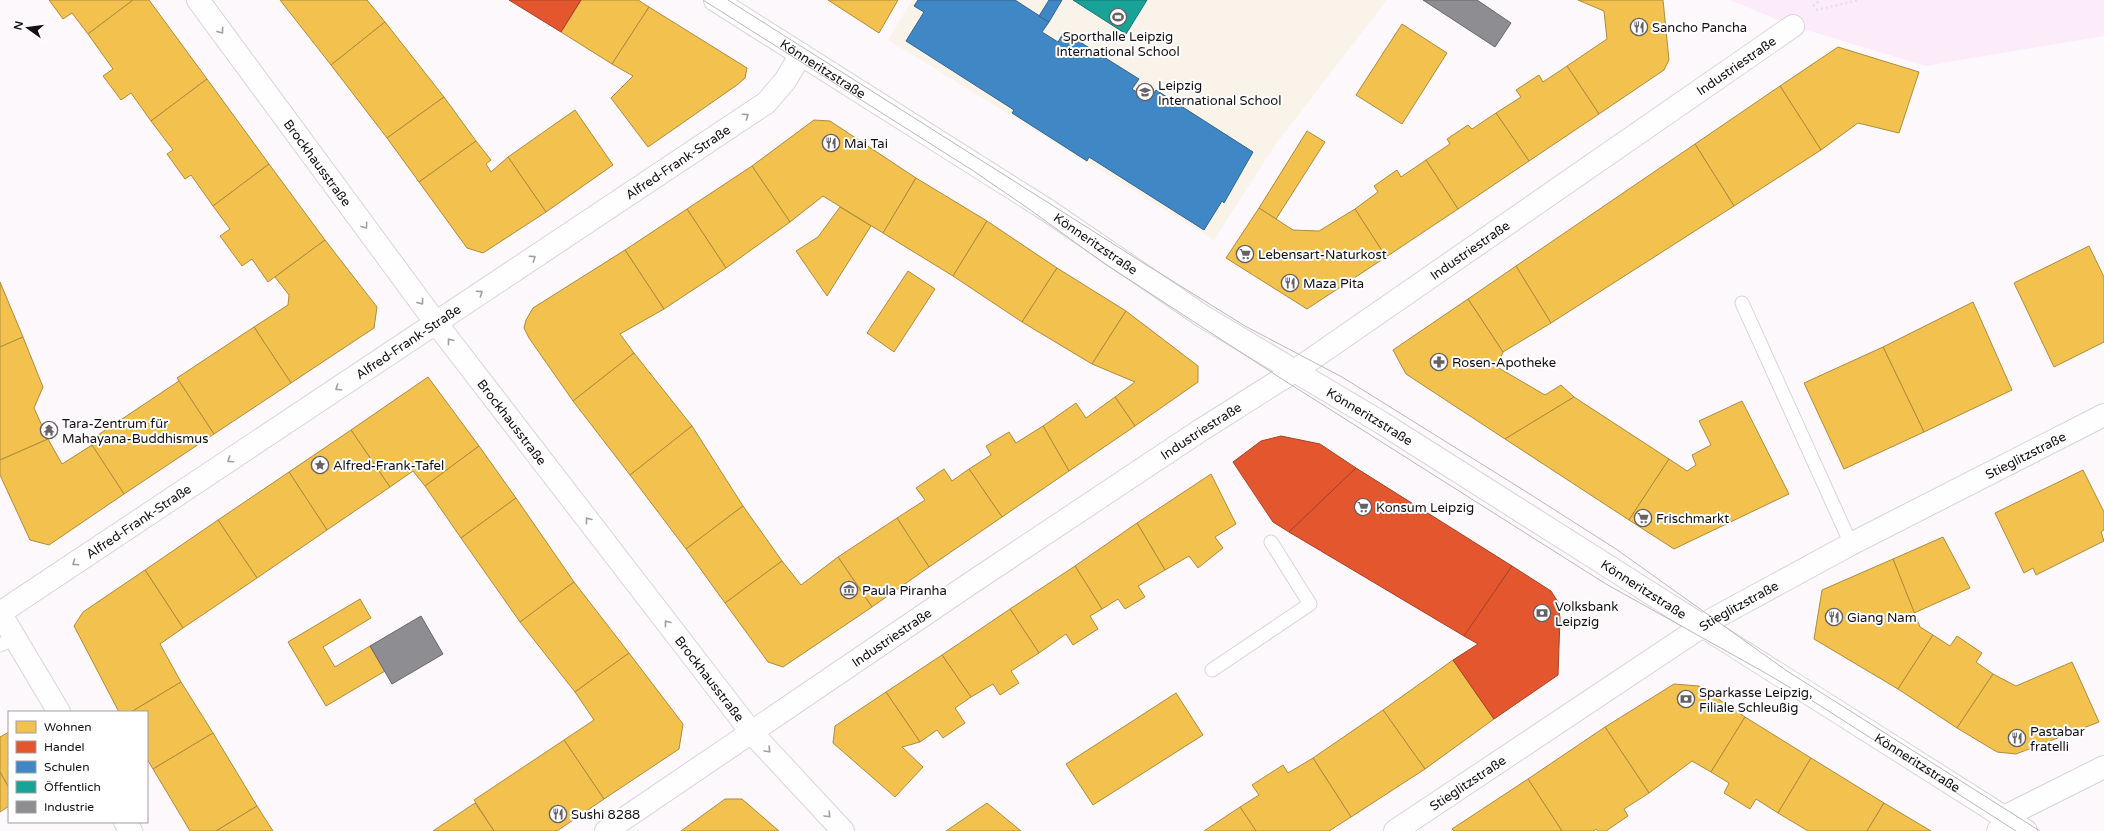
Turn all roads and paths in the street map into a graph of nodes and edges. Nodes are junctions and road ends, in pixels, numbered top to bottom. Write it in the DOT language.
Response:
graph roads {
  1 [pos="198,0"];
  2 [pos="715,0"];
  3 [pos="1859,0"];
  4 [pos="1813,11"];
  5 [pos="1793,26"];
  6 [pos="801,54"];
  7 [pos="1742,303"];
  8 [pos="436,323"];
  9 [pos="1296,370"];
  10 [pos="2104,415"];
  11 [pos="1271,542"];
  12 [pos="1851,544"];
  13 [pos="0,613"];
  14 [pos="1703,625"];
  15 [pos="8,641"];
  16 [pos="1212,670"];
  17 [pos="58,711"];
  18 [pos="752,733"];
  19 [pos="2104,767"];
  20 [pos="2002,825"];
  21 [pos="606,831"];
  22 [pos="843,831"];
  23 [pos="1395,831"];
  24 [pos="2026,831"];
  1 -- 8 [label="street, Brockhausstraße, one-way"];
  2 -- 6 [label="street, Könneritzstraße"];
  3 -- 4 [label="path"];
  5 -- 9 [label="street, Industriestraße"];
  8 -- 6 [label="street, Alfred-Frank-Straße, one-way"];
  6 -- 9 [label="street, Könneritzstraße"];
  7 -- 12 [label="lane"];
  8 -- 13 [label="street, Alfred-Frank-Straße, one-way"];
  18 -- 8 [label="street, Brockhausstraße, one-way"];
  9 -- 14 [label="street, Könneritzstraße"];
  9 -- 18 [label="street, Industriestraße"];
  10 -- 12 [label="street, Stieglitzstraße"];
  11 -- 16 [label="lane"];
  12 -- 14 [label="street, Stieglitzstraße"];
  13 -- 15 [label="street"];
  14 -- 20 [label="street, Könneritzstraße"];
  14 -- 23 [label="street, Stieglitzstraße"];
  15 -- 17 [label="street"];
  18 -- 21 [label="street, Industriestraße"];
  18 -- 22 [label="street, Brockhausstraße, one-way"];
  19 -- 20 [label="street"];
  20 -- 24 [label="street, Könneritzstraße"];
}
